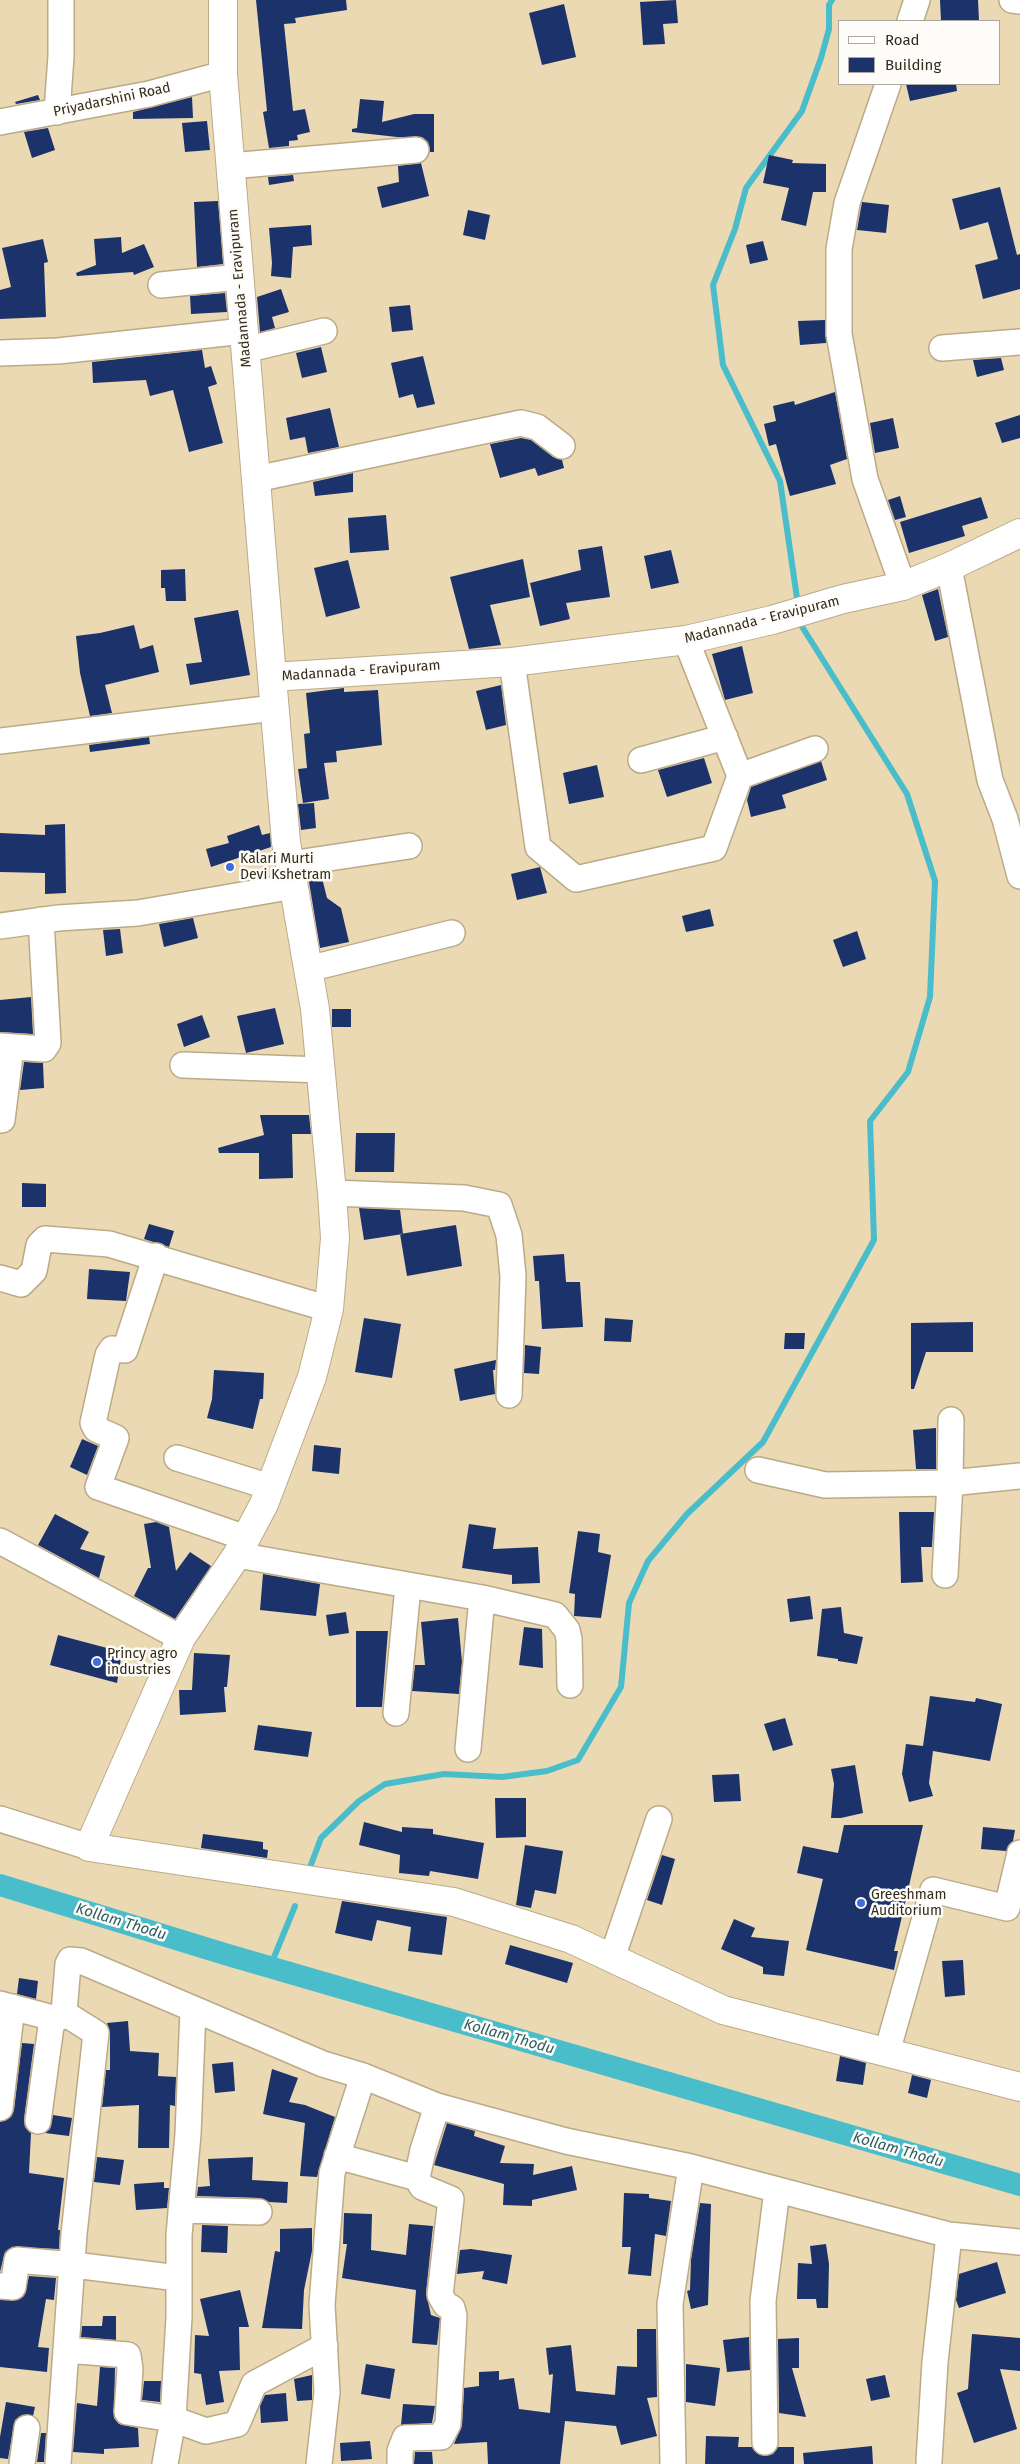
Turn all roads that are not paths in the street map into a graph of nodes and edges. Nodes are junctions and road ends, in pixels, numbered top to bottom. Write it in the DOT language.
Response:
graph roads {
  1 [pos="61,0"];
  2 [pos="223,0"];
  3 [pos="917,0"];
  4 [pos="1012,0"];
  5 [pos="1020,1"];
  6 [pos="910,20"];
  7 [pos="223,74"];
  8 [pos="888,85"];
  9 [pos="57,112"];
  10 [pos="0,122"];
  11 [pos="416,150"];
  12 [pos="230,166"];
  13 [pos="239,277"];
  14 [pos="161,285"];
  15 [pos="324,330"];
  16 [pos="244,340"];
  17 [pos="1020,342"];
  18 [pos="942,348"];
  19 [pos="0,353"];
  20 [pos="562,446"];
  21 [pos="256,479"];
  22 [pos="1020,533"];
  23 [pos="949,567"];
  24 [pos="903,586"];
  25 [pos="686,640"];
  26 [pos="512,662"];
  27 [pos="272,677"];
  28 [pos="274,708"];
  29 [pos="725,737"];
  30 [pos="0,741"];
  31 [pos="815,749"];
  32 [pos="641,760"];
  33 [pos="740,776"];
  34 [pos="409,846"];
  35 [pos="292,875"];
  36 [pos="1020,876"];
  37 [pos="41,920"];
  38 [pos="0,926"];
  39 [pos="452,933"];
  40 [pos="308,969"];
  41 [pos="6,1046"];
  42 [pos="182,1065"];
  43 [pos="321,1070"];
  44 [pos="2,1120"];
  45 [pos="332,1193"];
  46 [pos="156,1256"];
  47 [pos="0,1278"];
  48 [pos="329,1309"];
  49 [pos="509,1395"];
  50 [pos="950,1420"];
  51 [pos="177,1458"];
  52 [pos="758,1470"];
  53 [pos="1020,1476"];
  54 [pos="950,1483"];
  55 [pos="270,1487"];
  56 [pos="0,1541"];
  57 [pos="241,1547"];
  58 [pos="945,1575"];
  59 [pos="408,1586"];
  60 [pos="482,1598"];
  61 [pos="181,1638"];
  62 [pos="570,1685"];
  63 [pos="396,1713"];
  64 [pos="468,1749"];
  65 [pos="0,1819"];
  66 [pos="659,1819"];
  67 [pos="89,1847"];
  68 [pos="1020,1853"];
  69 [pos="612,1958"];
  70 [pos="6,2005"];
  71 [pos="193,2010"];
  72 [pos="58,2016"];
  73 [pos="887,2052"];
  74 [pos="363,2076"];
  75 [pos="1020,2087"];
  76 [pos="437,2106"];
  77 [pos="0,2108"];
  78 [pos="38,2121"];
  79 [pos="338,2156"];
  80 [pos="691,2168"];
  81 [pos="417,2178"];
  82 [pos="777,2190"];
  83 [pos="181,2210"];
  84 [pos="259,2212"];
  85 [pos="949,2235"];
  86 [pos="1020,2242"];
  87 [pos="74,2265"];
  88 [pos="178,2278"];
  89 [pos="0,2286"];
  90 [pos="324,2346"];
  91 [pos="66,2350"];
  92 [pos="173,2419"];
  93 [pos="27,2428"];
  94 [pos="764,2442"];
  95 [pos="929,2461"];
  96 [pos="22,2464"];
  97 [pos="58,2464"];
  98 [pos="165,2464"];
  99 [pos="319,2464"];
  100 [pos="400,2464"];
  101 [pos="673,2464"];
  1 -- 9 [label="street"];
  2 -- 7 [label="street, Madannada - Eravipuram"];
  3 -- 6 [label="street"];
  4 -- 5 [label="street"];
  7 -- 9 [label="street, Priyadarshini Road"];
  7 -- 12 [label="street, Madannada - Eravipuram"];
  8 -- 24 [label="street"];
  9 -- 10 [label="street, Priyadarshini Road"];
  11 -- 12 [label="street"];
  12 -- 13 [label="street, Madannada - Eravipuram"];
  13 -- 14 [label="street"];
  13 -- 16 [label="street, Madannada - Eravipuram"];
  15 -- 16 [label="street"];
  16 -- 19 [label="street"];
  16 -- 21 [label="street, Madannada - Eravipuram"];
  17 -- 18 [label="street"];
  20 -- 21 [label="street"];
  21 -- 27 [label="street, Madannada - Eravipuram"];
  22 -- 23 [label="street, Madannada - Eravipuram"];
  23 -- 24 [label="street, Madannada - Eravipuram"];
  23 -- 36 [label="street"];
  24 -- 25 [label="street, Madannada - Eravipuram"];
  25 -- 26 [label="street, Madannada - Eravipuram"];
  25 -- 29 [label="street"];
  26 -- 27 [label="street, Madannada - Eravipuram"];
  26 -- 33 [label="street"];
  27 -- 28 [label="street"];
  28 -- 30 [label="street"];
  28 -- 35 [label="street"];
  29 -- 32 [label="street"];
  29 -- 33 [label="street"];
  31 -- 33 [label="street"];
  34 -- 35 [label="street"];
  35 -- 37 [label="street"];
  35 -- 40 [label="street"];
  37 -- 38 [label="street"];
  37 -- 41 [label="street"];
  39 -- 40 [label="street"];
  40 -- 43 [label="street"];
  41 -- 44 [label="street"];
  42 -- 43 [label="street"];
  43 -- 45 [label="street"];
  45 -- 48 [label="street"];
  45 -- 49 [label="street"];
  46 -- 47 [label="street"];
  46 -- 48 [label="street"];
  46 -- 57 [label="street"];
  48 -- 55 [label="street"];
  50 -- 54 [label="street"];
  51 -- 55 [label="street"];
  52 -- 54 [label="street"];
  53 -- 54 [label="street"];
  54 -- 58 [label="street"];
  55 -- 57 [label="street"];
  56 -- 61 [label="street"];
  57 -- 59 [label="street"];
  57 -- 61 [label="street"];
  59 -- 60 [label="street"];
  59 -- 63 [label="street"];
  60 -- 62 [label="street"];
  60 -- 64 [label="street"];
  61 -- 67 [label="street"];
  65 -- 67 [label="street"];
  66 -- 69 [label="street"];
  67 -- 69 [label="street"];
  68 -- 73 [label="street"];
  69 -- 73 [label="street"];
  70 -- 72 [label="street"];
  70 -- 77 [label="street"];
  71 -- 72 [label="street"];
  71 -- 74 [label="street"];
  71 -- 83 [label="street"];
  72 -- 78 [label="street"];
  72 -- 87 [label="street"];
  73 -- 75 [label="street"];
  74 -- 76 [label="street"];
  74 -- 79 [label="street"];
  76 -- 80 [label="street"];
  76 -- 81 [label="street"];
  79 -- 81 [label="street"];
  79 -- 90 [label="street"];
  80 -- 82 [label="street"];
  80 -- 101 [label="street"];
  81 -- 100 [label="street"];
  82 -- 85 [label="street"];
  82 -- 94 [label="street"];
  83 -- 84 [label="street"];
  83 -- 88 [label="street"];
  85 -- 86 [label="street"];
  85 -- 95 [label="street"];
  87 -- 88 [label="street"];
  87 -- 89 [label="street"];
  87 -- 91 [label="street"];
  88 -- 92 [label="street"];
  90 -- 92 [label="street"];
  90 -- 99 [label="street"];
  91 -- 92 [label="street"];
  91 -- 97 [label="street"];
  92 -- 98 [label="street"];
  93 -- 96 [label="street"];
}
